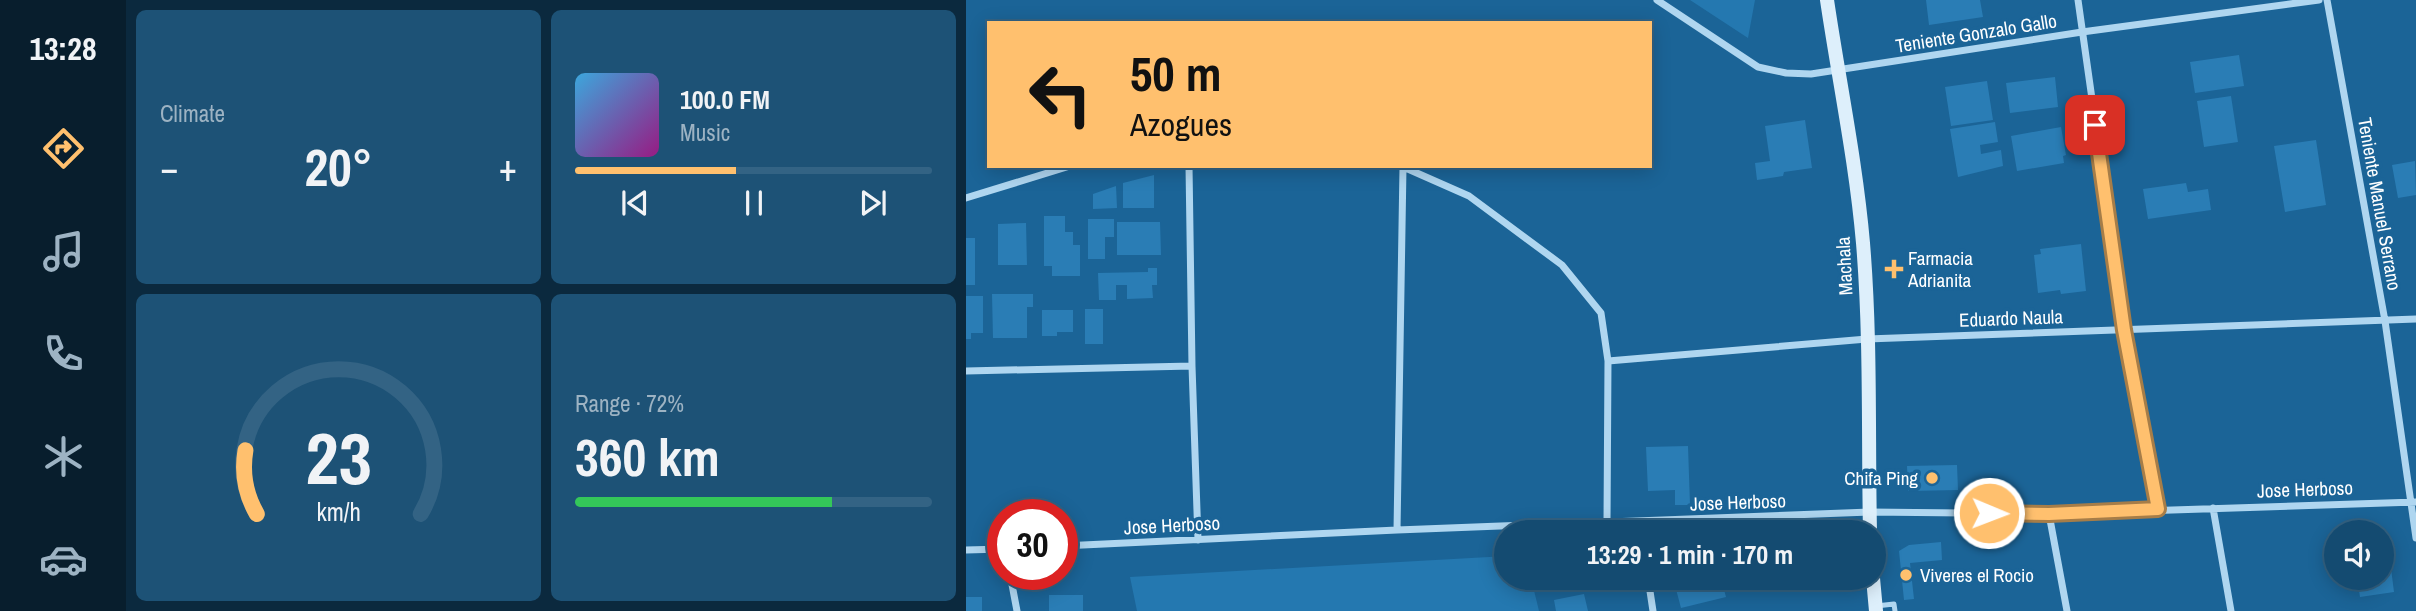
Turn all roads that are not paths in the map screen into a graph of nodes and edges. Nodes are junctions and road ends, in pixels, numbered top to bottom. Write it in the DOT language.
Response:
graph roads {
  1 [pos="1657,0"];
  2 [pos="1826,0"];
  3 [pos="2078,0"];
  4 [pos="2319,0"];
  5 [pos="2327,0"];
  6 [pos="2082,32"];
  7 [pos="1837,70"];
  8 [pos="1064,168"];
  9 [pos="1189,168"];
  10 [pos="1402,168"];
  11 [pos="1404,168"];
  12 [pos="966,198"];
  13 [pos="2416,319"];
  14 [pos="2385,321"];
  15 [pos="2124,330"];
  16 [pos="1867,339"];
  17 [pos="1608,361"];
  18 [pos="1192,366"];
  19 [pos="966,371"];
  20 [pos="2414,503"];
  21 [pos="2213,508"];
  22 [pos="2158,509"];
  23 [pos="1870,512"];
  24 [pos="2049,514"];
  25 [pos="1607,520"];
  26 [pos="1683,520"];
  27 [pos="1870,520"];
  28 [pos="1494,526"];
  29 [pos="1397,530"];
  30 [pos="2416,538"];
  31 [pos="1198,540"];
  32 [pos="1078,545"];
  33 [pos="987,549"];
  34 [pos="966,550"];
  35 [pos="1013,590"];
  36 [pos="1649,590"];
  37 [pos="1874,590"];
  38 [pos="1875,609"];
  39 [pos="1017,611"];
  40 [pos="1653,611"];
  41 [pos="1895,611"];
  42 [pos="2067,611"];
  43 [pos="2231,611"];
  1 -- 7 [label="street, Teniente Gonzalo Gallo"];
  2 -- 7 [label="main road, Machala"];
  3 -- 6 [label="street"];
  4 -- 6 [label="street, Teniente Gonzalo Gallo"];
  5 -- 14 [label="street, Teniente Manuel Serrano"];
  6 -- 7 [label="street, Teniente Gonzalo Gallo"];
  6 -- 15 [label="street"];
  7 -- 16 [label="main road, Machala"];
  8 -- 12 [label="street"];
  9 -- 18 [label="street"];
  10 -- 29 [label="street"];
  11 -- 17 [label="street"];
  13 -- 14 [label="street, Eduardo Naula"];
  14 -- 15 [label="street, Eduardo Naula"];
  14 -- 20 [label="street, Teniente Manuel Serrano"];
  15 -- 16 [label="street, Eduardo Naula"];
  15 -- 22 [label="street"];
  16 -- 17 [label="street, Eduardo Naula"];
  16 -- 23 [label="main road, Machala"];
  17 -- 25 [label="street"];
  18 -- 19 [label="street"];
  18 -- 31 [label="street"];
  20 -- 21 [label="street, Jose Herboso"];
  20 -- 30 [label="street, Teniente Manuel Serrano"];
  21 -- 22 [label="street, Jose Herboso"];
  21 -- 43 [label="street"];
  22 -- 24 [label="street, Jose Herboso"];
  23 -- 24 [label="street, Jose Herboso"];
  23 -- 26 [label="street, Jose Herboso"];
  23 -- 27 [label="main road, Machala"];
  24 -- 42 [label="street"];
  28 -- 29 [label="street, Jose Herboso"];
  29 -- 31 [label="street, Jose Herboso"];
  31 -- 32 [label="street, Jose Herboso"];
  33 -- 34 [label="street"];
  35 -- 39 [label="street"];
  36 -- 40 [label="street"];
  37 -- 38 [label="main road"];
  38 -- 41 [label="lane"];
}
